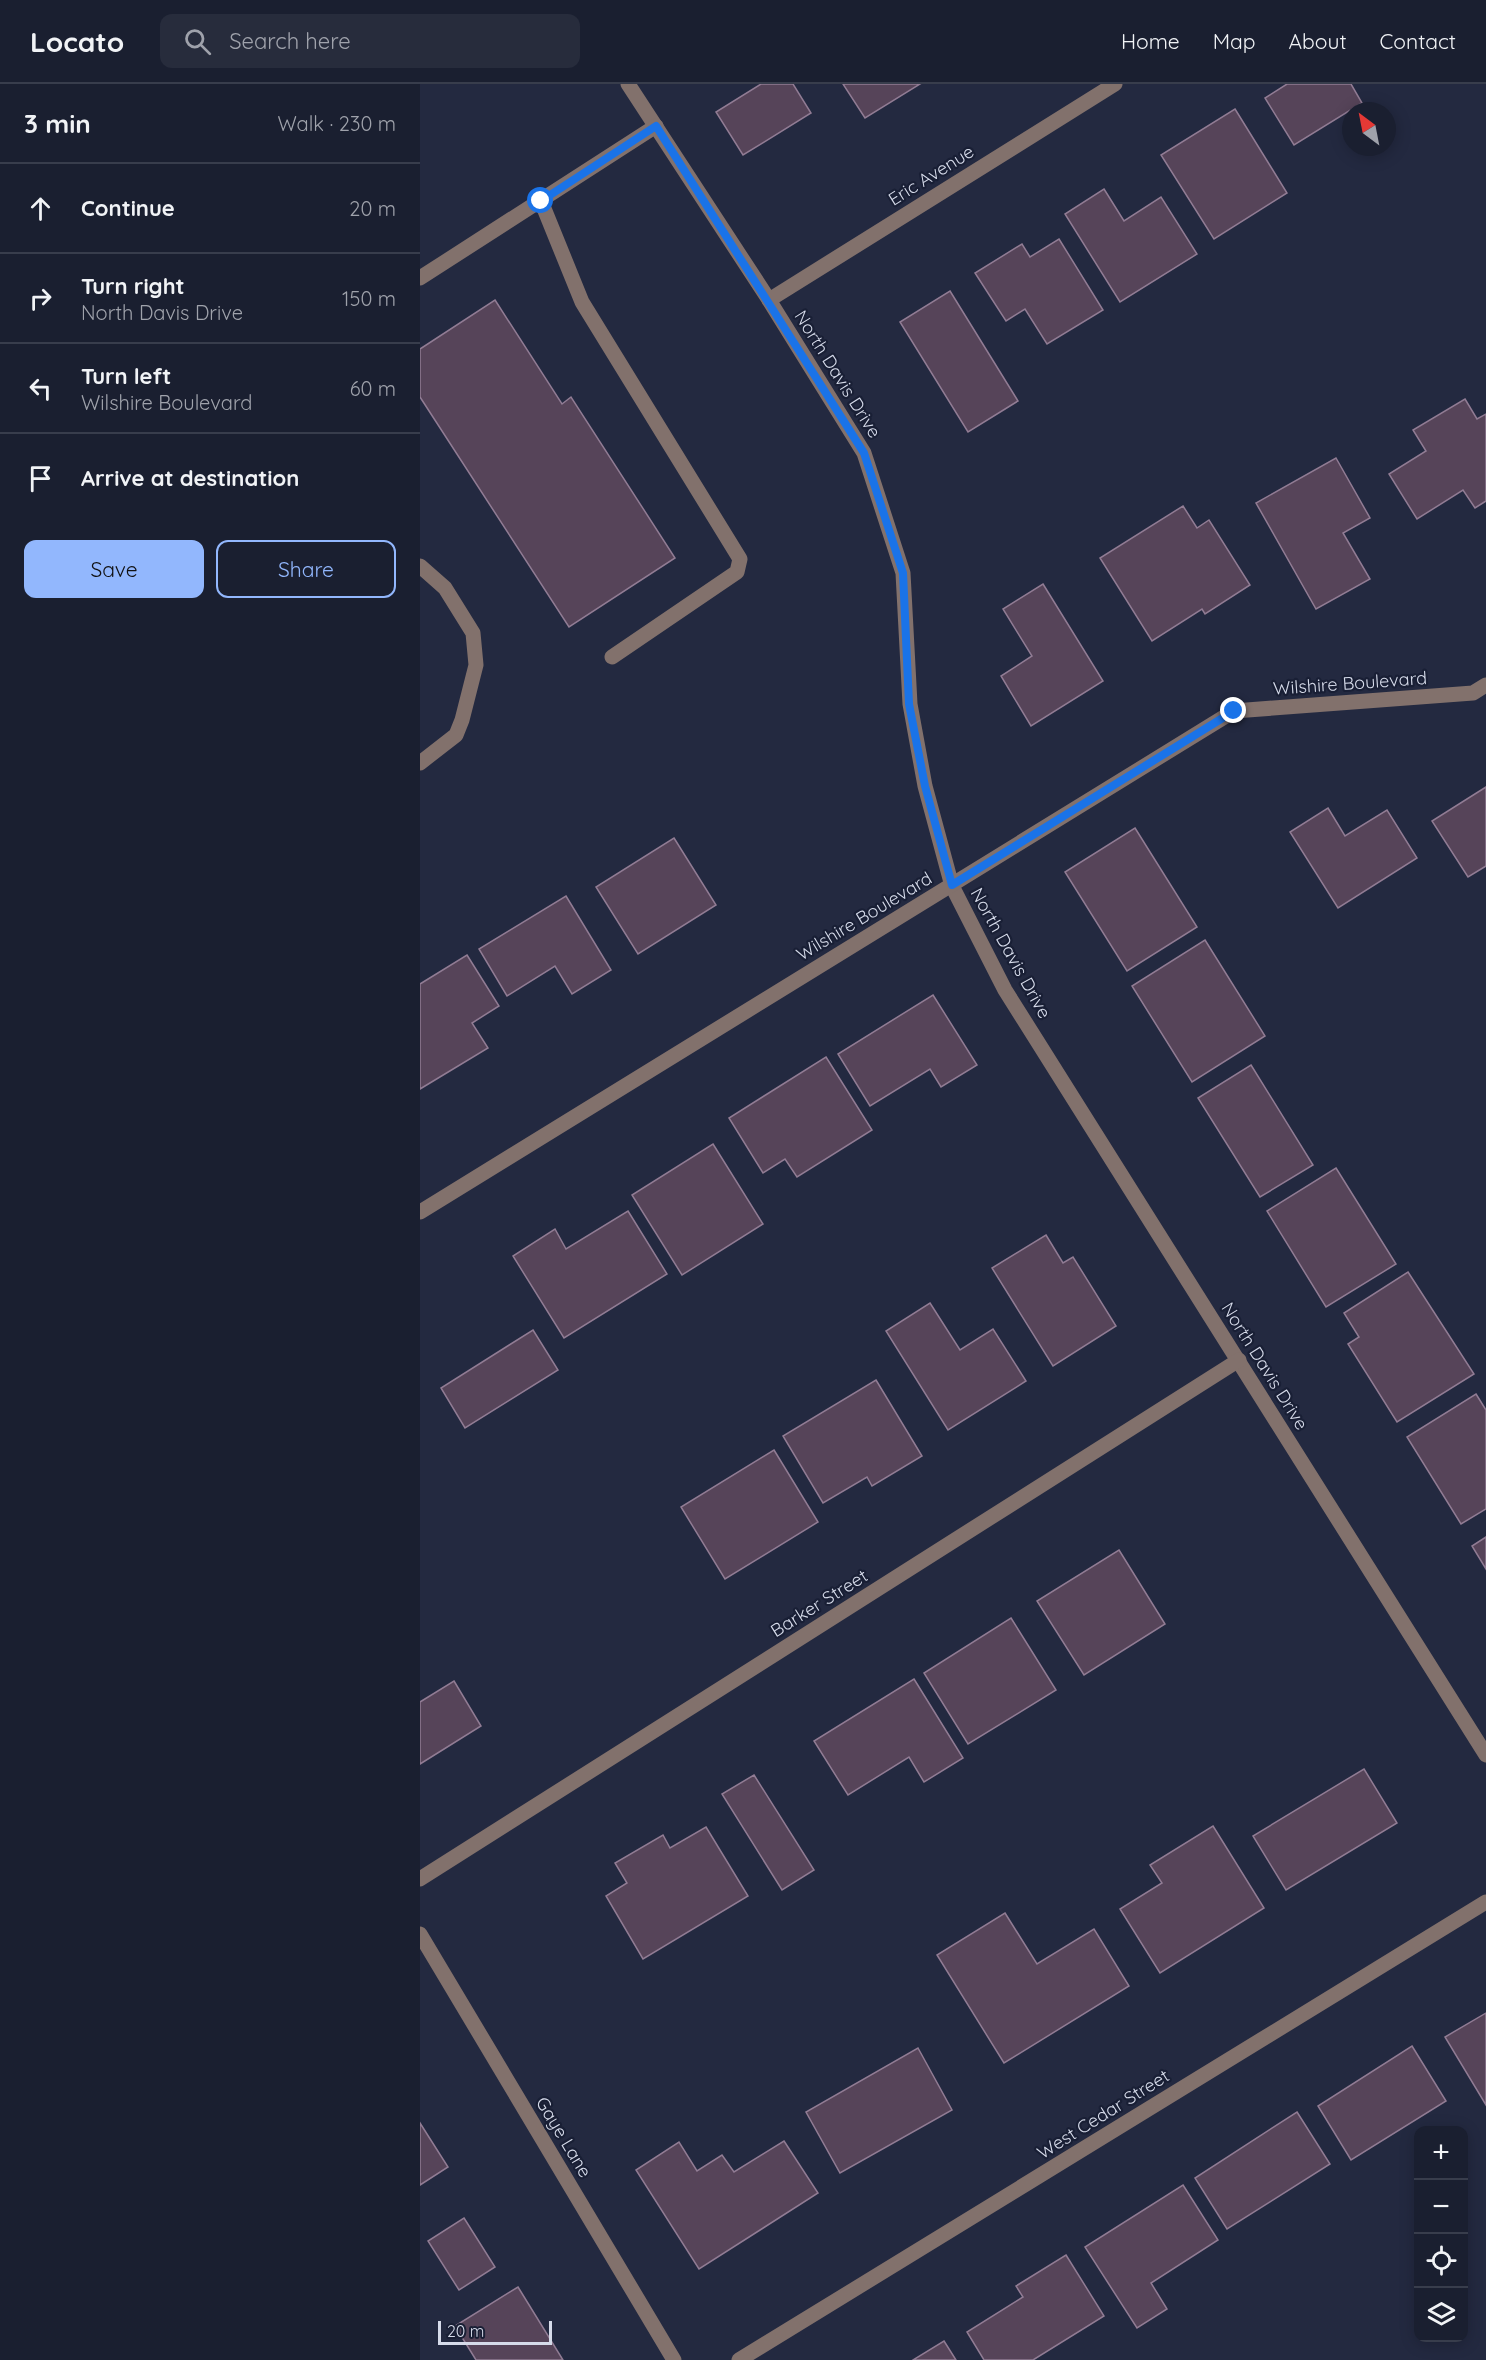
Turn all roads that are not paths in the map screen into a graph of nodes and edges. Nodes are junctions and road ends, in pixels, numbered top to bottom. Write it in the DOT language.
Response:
graph roads {
  1 [pos="628,84"];
  2 [pos="1115,84"];
  3 [pos="656,126"];
  4 [pos="541,201"];
  5 [pos="420,278"];
  6 [pos="768,300"];
  7 [pos="420,566"];
  8 [pos="612,657"];
  9 [pos="1486,685"];
  10 [pos="420,763"];
  11 [pos="952,885"];
  12 [pos="420,1212"];
  13 [pos="1239,1360"];
  14 [pos="1486,1755"];
  15 [pos="420,1880"];
  16 [pos="1486,1902"];
  17 [pos="420,1934"];
  18 [pos="674,2360"];
  19 [pos="740,2360"];
  1 -- 3 [label="street, North Davis Drive"];
  2 -- 6 [label="street, Eric Avenue"];
  3 -- 4 [label="street"];
  3 -- 6 [label="street, North Davis Drive"];
  4 -- 5 [label="street"];
  4 -- 8 [label="street"];
  6 -- 11 [label="street, North Davis Drive"];
  7 -- 10 [label="street"];
  9 -- 11 [label="street, Wilshire Boulevard"];
  11 -- 12 [label="street, Wilshire Boulevard"];
  11 -- 13 [label="street, North Davis Drive"];
  13 -- 14 [label="street, North Davis Drive"];
  13 -- 15 [label="street, Barker Street"];
  16 -- 19 [label="street, West Cedar Street"];
  17 -- 18 [label="street, Gaye Lane"];
}
